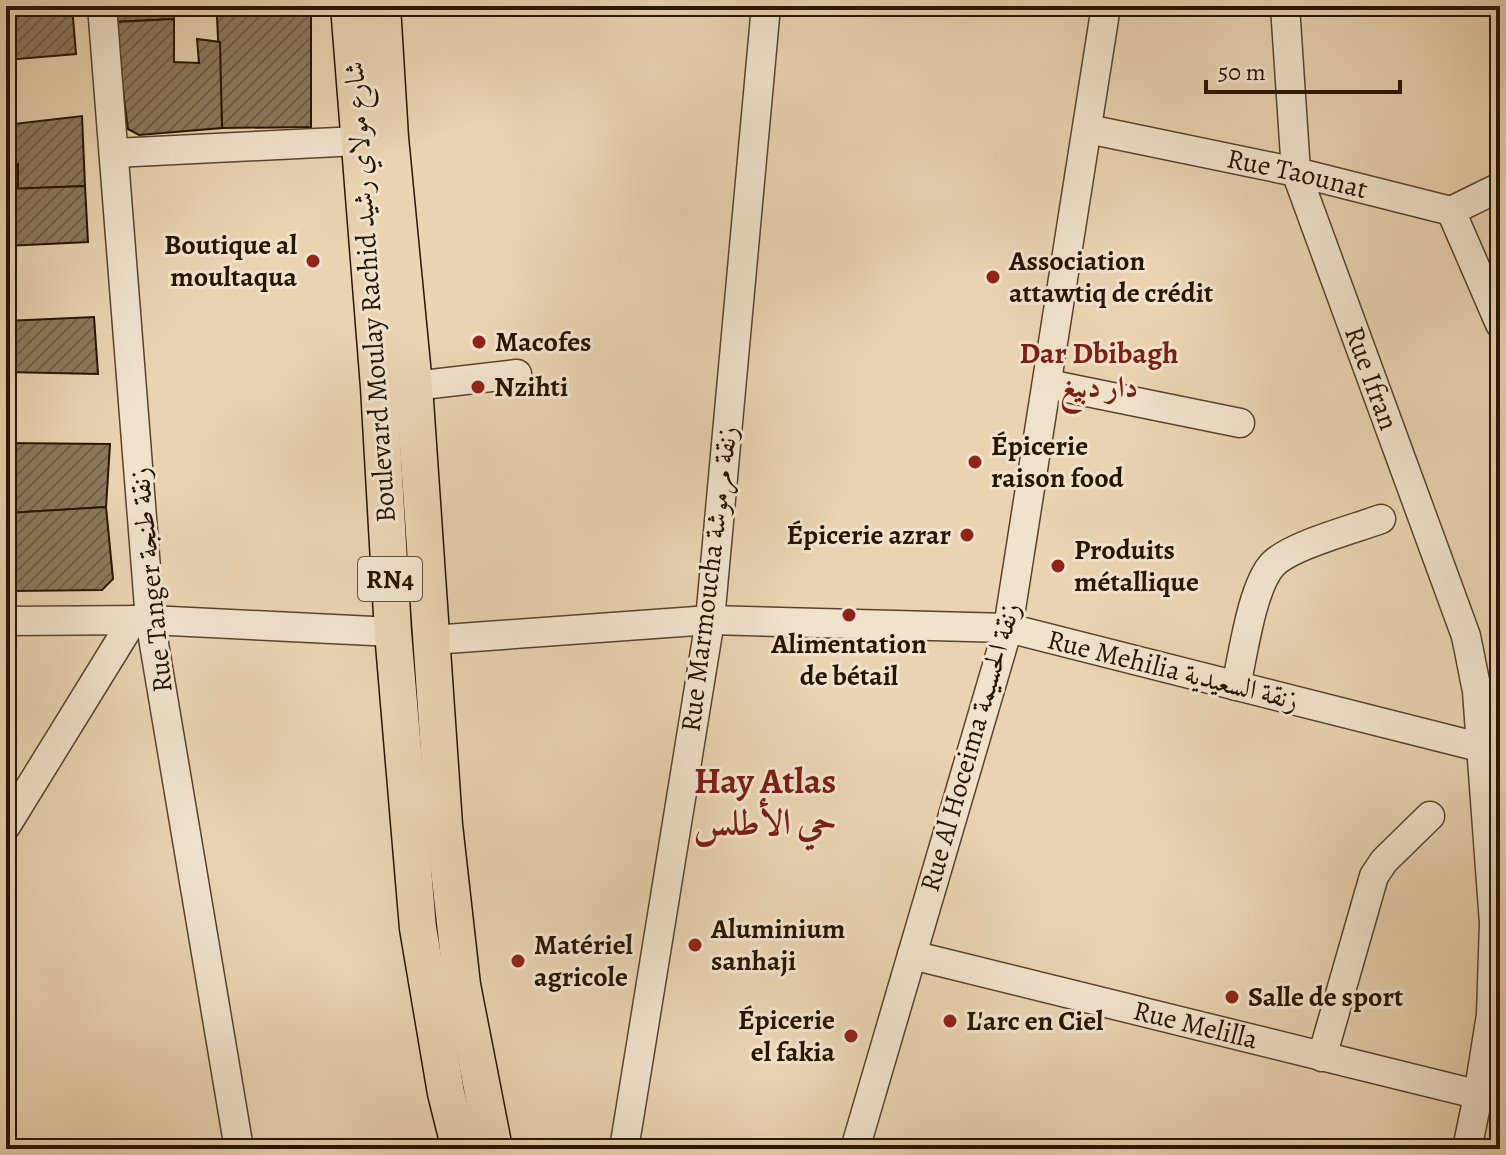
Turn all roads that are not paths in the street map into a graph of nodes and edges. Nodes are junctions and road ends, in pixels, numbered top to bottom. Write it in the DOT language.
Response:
graph roads {
  1 [pos="102,6"];
  2 [pos="349,6"];
  3 [pos="382,6"];
  4 [pos="766,6"];
  5 [pos="1106,6"];
  6 [pos="1285,6"];
  7 [pos="1088,129"];
  8 [pos="358,141"];
  9 [pos="114,153"];
  10 [pos="1296,172"];
  11 [pos="1500,187"];
  12 [pos="1451,211"];
  13 [pos="1500,324"];
  14 [pos="517,374"];
  15 [pos="1048,384"];
  16 [pos="414,386"];
  17 [pos="1240,423"];
  18 [pos="1381,519"];
  19 [pos="142,620"];
  20 [pos="710,620"];
  21 [pos="6,621"];
  22 [pos="1008,628"];
  23 [pos="393,632"];
  24 [pos="432,640"];
  25 [pos="1236,686"];
  26 [pos="1490,744"];
  27 [pos="1430,816"];
  28 [pos="6,826"];
  29 [pos="912,955"];
  30 [pos="1322,1057"];
  31 [pos="1489,1098"];
  32 [pos="239,1149"];
  33 [pos="460,1149"];
  34 [pos="494,1149"];
  35 [pos="624,1149"];
  36 [pos="855,1149"];
  37 [pos="1467,1149"];
  1 -- 9 [label="street, Rue Tanger زنقة طنجة"];
  2 -- 8 [label="main road, Boulevard Moulay Rachid شارع مولاي رشيد / RN4"];
  3 -- 16 [label="main road, Boulevard Moulay Rachid شارع مولاي رشيد / RN4"];
  4 -- 20 [label="street, Rue Marmoucha زنقة مرموشة"];
  5 -- 7 [label="street, Rue Al Hoceima زنقة الحسيمة"];
  6 -- 10 [label="street, Rue Ifran"];
  7 -- 10 [label="street, Rue Taounat"];
  7 -- 15 [label="street, Rue Al Hoceima زنقة الحسيمة"];
  8 -- 9 [label="street"];
  8 -- 23 [label="main road, Boulevard Moulay Rachid شارع مولاي رشيد / RN4"];
  9 -- 19 [label="street, Rue Tanger زنقة طنجة"];
  10 -- 12 [label="street, Rue Taounat"];
  10 -- 26 [label="street, Rue Ifran"];
  11 -- 12 [label="street"];
  12 -- 13 [label="street"];
  14 -- 16 [label="street"];
  15 -- 17 [label="street"];
  15 -- 22 [label="street, Rue Al Hoceima زنقة الحسيمة"];
  16 -- 24 [label="main road, Boulevard Moulay Rachid شارع مولاي رشيد / RN4"];
  18 -- 25 [label="street"];
  19 -- 21 [label="street"];
  19 -- 23 [label="street"];
  19 -- 28 [label="street"];
  19 -- 32 [label="street, Rue Tanger زنقة طنجة"];
  20 -- 22 [label="street, Rue Mehilia زنقة السعيدية"];
  20 -- 24 [label="street, Rue Mehilia زنقة السعيدية"];
  20 -- 35 [label="street, Rue Marmoucha زنقة مرموشة"];
  22 -- 25 [label="street, Rue Mehilia زنقة السعيدية"];
  22 -- 29 [label="street, Rue Al Hoceima زنقة الحسيمة"];
  23 -- 33 [label="main road, Boulevard Moulay Rachid شارع مولاي رشيد / RN4"];
  24 -- 34 [label="main road, Boulevard Moulay Rachid شارع مولاي رشيد / RN4"];
  25 -- 26 [label="street, Rue Mehilia زنقة السعيدية"];
  26 -- 31 [label="street, Rue Ifran"];
  27 -- 30 [label="street"];
  29 -- 30 [label="street, Rue Melilla"];
  29 -- 36 [label="street, Rue Al Hoceima زنقة الحسيمة"];
  30 -- 31 [label="street, Rue Melilla"];
  31 -- 37 [label="street, Rue Ifran"];
}
